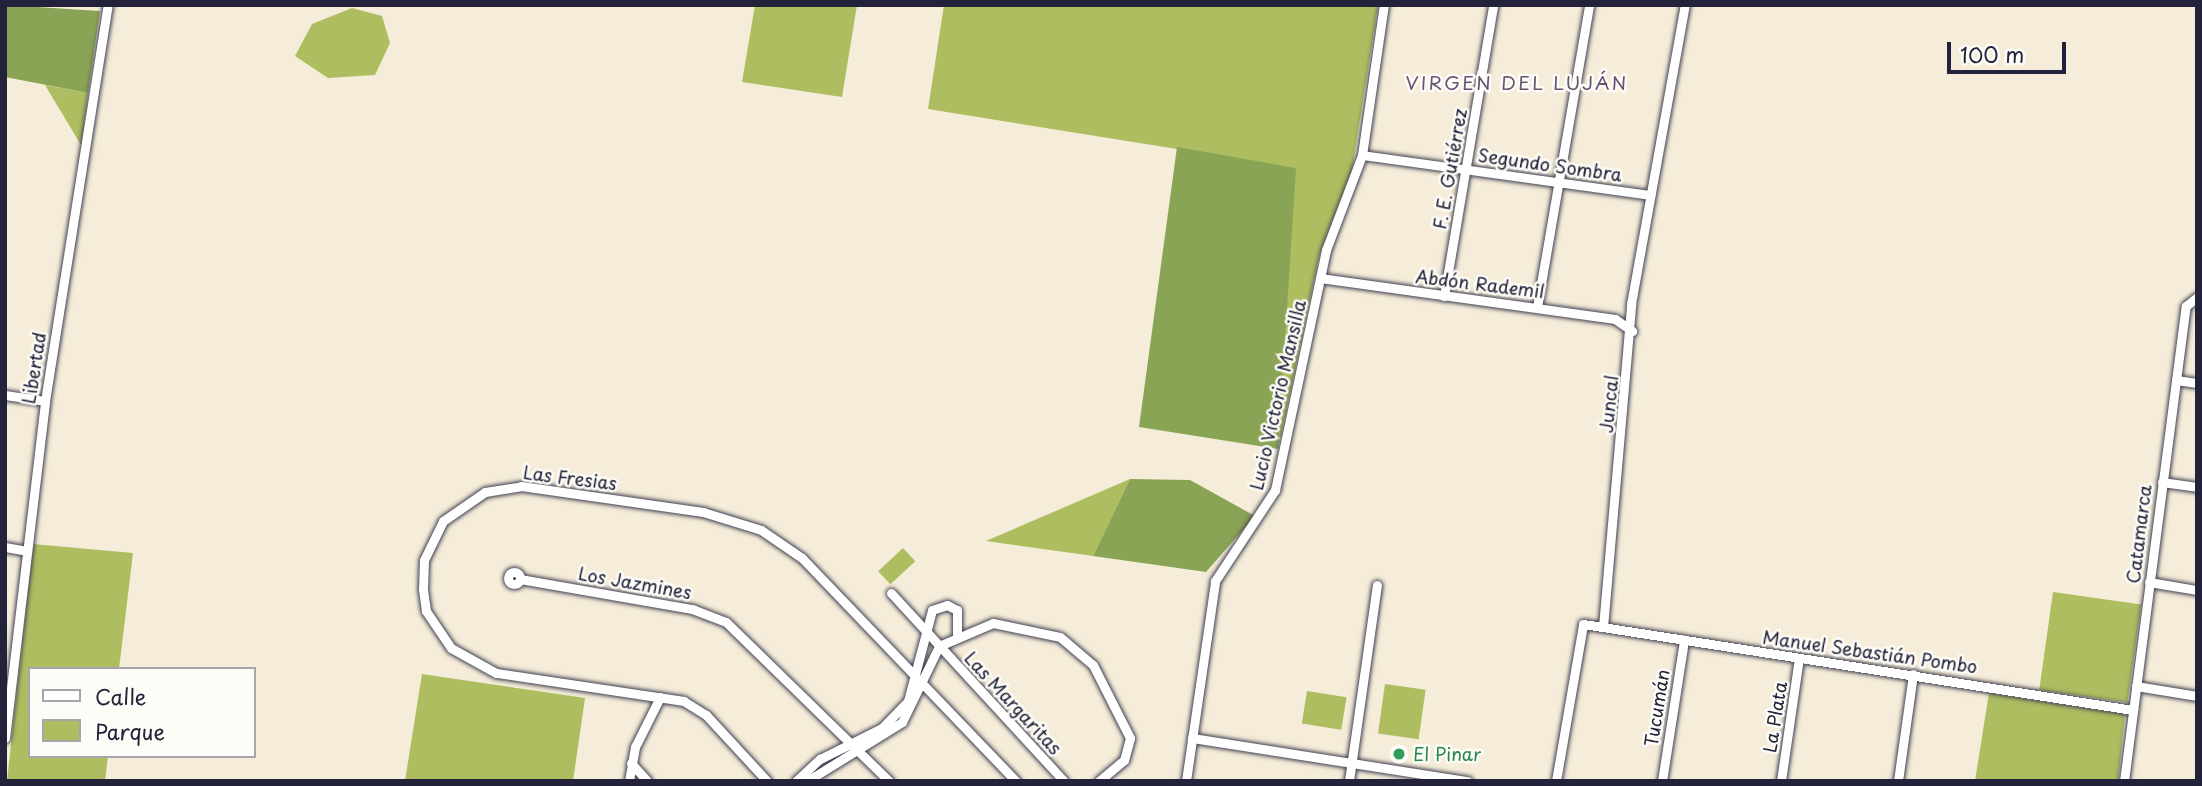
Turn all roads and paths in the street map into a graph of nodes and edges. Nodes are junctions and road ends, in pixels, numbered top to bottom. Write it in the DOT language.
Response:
graph roads {
  1 [pos="108,5"];
  2 [pos="1384,5"];
  3 [pos="1493,5"];
  4 [pos="1589,5"];
  5 [pos="1685,5"];
  6 [pos="1362,155"];
  7 [pos="1466,170"];
  8 [pos="1558,182"];
  9 [pos="1650,195"];
  10 [pos="1320,278"];
  11 [pos="1444,296"];
  12 [pos="2197,297"];
  13 [pos="1537,307"];
  14 [pos="1632,331"];
  15 [pos="2176,380"];
  16 [pos="2197,383"];
  17 [pos="5,395"];
  18 [pos="45,401"];
  19 [pos="2162,482"];
  20 [pos="2197,487"];
  21 [pos="5,547"];
  22 [pos="27,551"];
  23 [pos="520,579"];
  24 [pos="2149,582"];
  25 [pos="1377,585"];
  26 [pos="2197,590"];
  27 [pos="891,593"];
  28 [pos="1603,627"];
  29 [pos="929,630"];
  30 [pos="954,636"];
  31 [pos="1684,640"];
  32 [pos="939,646"];
  33 [pos="1799,658"];
  34 [pos="1913,674"];
  35 [pos="917,676"];
  36 [pos="925,685"];
  37 [pos="2136,686"];
  38 [pos="2197,696"];
  39 [pos="660,698"];
  40 [pos="8,701"];
  41 [pos="2133,710"];
  42 [pos="5,738"];
  43 [pos="1192,738"];
  44 [pos="855,747"];
  45 [pos="631,763"];
  46 [pos="1351,764"];
  47 [pos="629,781"];
  48 [pos="647,781"];
  49 [pos="767,781"];
  50 [pos="796,781"];
  51 [pos="807,781"];
  52 [pos="889,781"];
  53 [pos="1016,781"];
  54 [pos="1064,781"];
  55 [pos="1099,781"];
  56 [pos="1186,781"];
  57 [pos="1349,781"];
  58 [pos="1468,781"];
  59 [pos="1556,781"];
  60 [pos="1662,781"];
  61 [pos="1781,781"];
  62 [pos="1898,781"];
  63 [pos="2124,781"];
  1 -- 18 [label="street, Libertad"];
  2 -- 6 [label="street, Lucio Victorio Mansilla"];
  3 -- 7 [label="street, F. E. Gutiérrez"];
  4 -- 8 [label="street"];
  5 -- 9 [label="street, Juncal"];
  6 -- 7 [label="street, Segundo Sombra"];
  6 -- 10 [label="street, Lucio Victorio Mansilla"];
  7 -- 8 [label="street, Segundo Sombra"];
  7 -- 11 [label="street, F. E. Gutiérrez"];
  8 -- 9 [label="street, Segundo Sombra"];
  8 -- 13 [label="street"];
  9 -- 14 [label="street, Juncal"];
  10 -- 11 [label="street, Abdón Rademil"];
  10 -- 43 [label="street, Lucio Victorio Mansilla"];
  11 -- 13 [label="street, Abdón Rademil"];
  12 -- 15 [label="street, Catamarca"];
  13 -- 14 [label="street, Abdón Rademil"];
  14 -- 28 [label="street, Juncal"];
  15 -- 16 [label="street"];
  15 -- 19 [label="street, Catamarca"];
  17 -- 18 [label="street"];
  18 -- 22 [label="street, Libertad"];
  19 -- 20 [label="street"];
  19 -- 24 [label="street, Catamarca"];
  21 -- 22 [label="street"];
  22 -- 40 [label="street, Libertad"];
  23 -- 44 [label="street, Los Jazmines"];
  24 -- 26 [label="street"];
  24 -- 37 [label="street, Catamarca"];
  25 -- 46 [label="street"];
  27 -- 29 [label="street"];
  28 -- 31 [label="street, Manuel Sebastián Pombo"];
  28 -- 59 [label="street"];
  29 -- 30 [label="street"];
  29 -- 30 [label="street"];
  29 -- 32 [label="street"];
  29 -- 35 [label="street"];
  30 -- 32 [label="street"];
  30 -- 55 [label="street"];
  31 -- 33 [label="street, Manuel Sebastián Pombo"];
  31 -- 60 [label="street, Tucumán"];
  32 -- 36 [label="street"];
  32 -- 54 [label="street, Las Margaritas"];
  33 -- 34 [label="street, Manuel Sebastián Pombo"];
  33 -- 61 [label="street, La Plata"];
  34 -- 41 [label="street, Manuel Sebastián Pombo"];
  34 -- 62 [label="street"];
  35 -- 36 [label="street, Las Fresias"];
  35 -- 39 [label="street, Las Fresias"];
  35 -- 44 [label="street"];
  36 -- 44 [label="street"];
  36 -- 53 [label="street"];
  37 -- 38 [label="street"];
  37 -- 41 [label="street, Catamarca"];
  39 -- 45 [label="street"];
  39 -- 49 [label="street, Las Fresias"];
  40 -- 42 [label="street, Libertad"];
  41 -- 63 [label="street, Catamarca"];
  43 -- 46 [label="street"];
  43 -- 56 [label="street, Lucio Victorio Mansilla"];
  44 -- 50 [label="street"];
  44 -- 51 [label="street"];
  44 -- 52 [label="street, Los Jazmines"];
  45 -- 47 [label="street"];
  45 -- 48 [label="street"];
  46 -- 57 [label="street"];
  46 -- 58 [label="street"];
}
